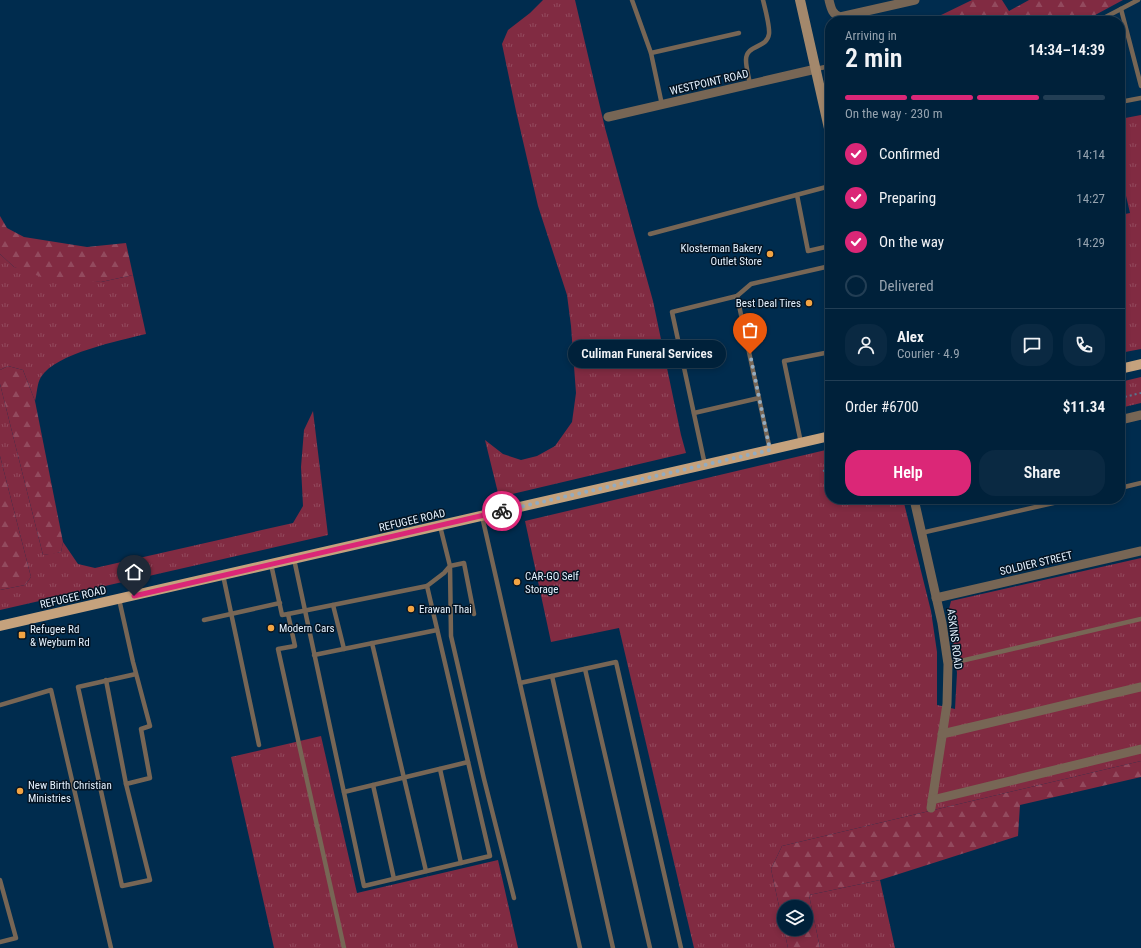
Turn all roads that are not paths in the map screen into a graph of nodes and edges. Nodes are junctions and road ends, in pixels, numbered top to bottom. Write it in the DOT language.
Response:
graph roads {
  1 [pos="632,0"];
  2 [pos="763,0"];
  3 [pos="800,0"];
  4 [pos="829,0"];
  5 [pos="915,0"];
  6 [pos="1138,0"];
  7 [pos="1121,9"];
  8 [pos="836,16"];
  9 [pos="844,16"];
  10 [pos="1108,16"];
  11 [pos="1123,16"];
  12 [pos="1125,24"];
  13 [pos="739,33"];
  14 [pos="651,53"];
  15 [pos="825,67"];
  16 [pos="816,69"];
  17 [pos="750,85"];
  18 [pos="1141,86"];
  19 [pos="1141,98"];
  20 [pos="1125,101"];
  21 [pos="662,105"];
  22 [pos="825,110"];
  23 [pos="608,117"];
  24 [pos="825,187"];
  25 [pos="797,195"];
  26 [pos="650,234"];
  27 [pos="825,247"];
  28 [pos="825,267"];
  29 [pos="737,296"];
  30 [pos="825,353"];
  31 [pos="1141,364"];
  32 [pos="1125,368"];
  33 [pos="759,398"];
  34 [pos="694,413"];
  35 [pos="1141,415"];
  36 [pos="1125,419"];
  37 [pos="825,437"];
  38 [pos="801,443"];
  39 [pos="770,450"];
  40 [pos="705,465"];
  41 [pos="1141,483"];
  42 [pos="1125,487"];
  43 [pos="915,504"];
  44 [pos="1049,504"];
  45 [pos="482,516"];
  46 [pos="440,526"];
  47 [pos="921,533"];
  48 [pos="1141,551"];
  49 [pos="294,559"];
  50 [pos="271,564"];
  51 [pos="450,566"];
  52 [pos="223,575"];
  53 [pos="426,586"];
  54 [pos="936,598"];
  55 [pos="119,599"];
  56 [pos="280,603"];
  57 [pos="333,605"];
  58 [pos="305,611"];
  59 [pos="231,613"];
  60 [pos="288,614"];
  61 [pos="474,614"];
  62 [pos="1141,619"];
  63 [pos="204,620"];
  64 [pos="0,626"];
  65 [pos="437,630"];
  66 [pos="372,643"];
  67 [pos="344,649"];
  68 [pos="314,655"];
  69 [pos="948,664"];
  70 [pos="585,669"];
  71 [pos="136,674"];
  72 [pos="552,676"];
  73 [pos="106,680"];
  74 [pos="520,683"];
  75 [pos="1141,687"];
  76 [pos="0,705"];
  77 [pos="942,734"];
  78 [pos="259,745"];
  79 [pos="1141,749"];
  80 [pos="468,762"];
  81 [pos="440,769"];
  82 [pos="404,778"];
  83 [pos="126,784"];
  84 [pos="373,785"];
  85 [pos="344,792"];
  86 [pos="462,863"];
  87 [pos="426,871"];
  88 [pos="394,879"];
  89 [pos="0,880"];
  90 [pos="514,898"];
  91 [pos="0,942"];
  92 [pos="111,948"];
  93 [pos="344,948"];
  94 [pos="580,948"];
  95 [pos="613,948"];
  96 [pos="650,948"];
  97 [pos="681,948"];
  1 -- 14 [label="lane"];
  2 -- 17 [label="lane"];
  3 -- 16 [label="street"];
  4 -- 8 [label="street"];
  5 -- 9 [label="street"];
  6 -- 7 [label="lane"];
  7 -- 10 [label="lane"];
  7 -- 11 [label="lane"];
  12 -- 18 [label="lane"];
  13 -- 14 [label="lane"];
  14 -- 21 [label="lane"];
  15 -- 16 [label="lane"];
  16 -- 17 [label="street, WESTPOINT ROAD"];
  16 -- 22 [label="street"];
  17 -- 21 [label="street, WESTPOINT ROAD"];
  19 -- 20 [label="lane"];
  21 -- 23 [label="street, WESTPOINT ROAD"];
  24 -- 25 [label="lane"];
  25 -- 26 [label="lane"];
  25 -- 27 [label="lane"];
  28 -- 29 [label="lane"];
  29 -- 33 [label="lane"];
  29 -- 34 [label="lane"];
  30 -- 38 [label="lane"];
  31 -- 32 [label="main road"];
  33 -- 34 [label="lane"];
  33 -- 39 [label="lane"];
  34 -- 40 [label="lane"];
  35 -- 36 [label="street"];
  37 -- 38 [label="main road, REFUGEE ROAD"];
  38 -- 39 [label="main road, REFUGEE ROAD"];
  39 -- 40 [label="main road, REFUGEE ROAD"];
  40 -- 45 [label="main road, REFUGEE ROAD"];
  41 -- 42 [label="lane"];
  43 -- 47 [label="street, ASKINS ROAD"];
  44 -- 47 [label="lane"];
  45 -- 46 [label="main road, REFUGEE ROAD"];
  45 -- 74 [label="lane"];
  46 -- 49 [label="main road, REFUGEE ROAD"];
  46 -- 51 [label="lane"];
  47 -- 54 [label="street, ASKINS ROAD"];
  48 -- 54 [label="street, SOLDIER STREET"];
  49 -- 50 [label="main road, REFUGEE ROAD"];
  49 -- 58 [label="lane"];
  50 -- 52 [label="main road, REFUGEE ROAD"];
  50 -- 56 [label="lane"];
  51 -- 53 [label="lane"];
  51 -- 61 [label="lane"];
  51 -- 90 [label="lane"];
  52 -- 55 [label="main road, REFUGEE ROAD"];
  52 -- 59 [label="lane"];
  53 -- 57 [label="lane"];
  53 -- 65 [label="lane"];
  54 -- 69 [label="street, ASKINS ROAD"];
  55 -- 64 [label="main road, REFUGEE ROAD"];
  55 -- 71 [label="lane"];
  56 -- 59 [label="lane"];
  56 -- 60 [label="lane"];
  57 -- 58 [label="lane"];
  57 -- 67 [label="lane"];
  58 -- 60 [label="lane"];
  58 -- 68 [label="lane"];
  59 -- 63 [label="lane"];
  59 -- 78 [label="lane"];
  60 -- 93 [label="lane"];
  62 -- 69 [label="lane"];
  65 -- 66 [label="lane"];
  65 -- 80 [label="lane"];
  66 -- 67 [label="lane"];
  66 -- 82 [label="lane"];
  67 -- 68 [label="lane"];
  68 -- 85 [label="lane"];
  69 -- 77 [label="street, ASKINS ROAD"];
  70 -- 72 [label="lane"];
  70 -- 96 [label="lane"];
  70 -- 97 [label="lane"];
  71 -- 73 [label="lane"];
  71 -- 83 [label="lane"];
  72 -- 74 [label="lane"];
  72 -- 95 [label="lane"];
  73 -- 83 [label="lane"];
  73 -- 83 [label="lane"];
  74 -- 94 [label="lane"];
  75 -- 77 [label="street"];
  76 -- 92 [label="lane"];
  77 -- 79 [label="street, ASKINS ROAD"];
  80 -- 81 [label="lane"];
  80 -- 86 [label="lane"];
  81 -- 82 [label="lane"];
  81 -- 86 [label="lane"];
  82 -- 84 [label="lane"];
  82 -- 87 [label="lane"];
  84 -- 85 [label="lane"];
  84 -- 88 [label="lane"];
  85 -- 88 [label="lane"];
  86 -- 87 [label="lane"];
  87 -- 88 [label="lane"];
  89 -- 91 [label="lane"];
}
